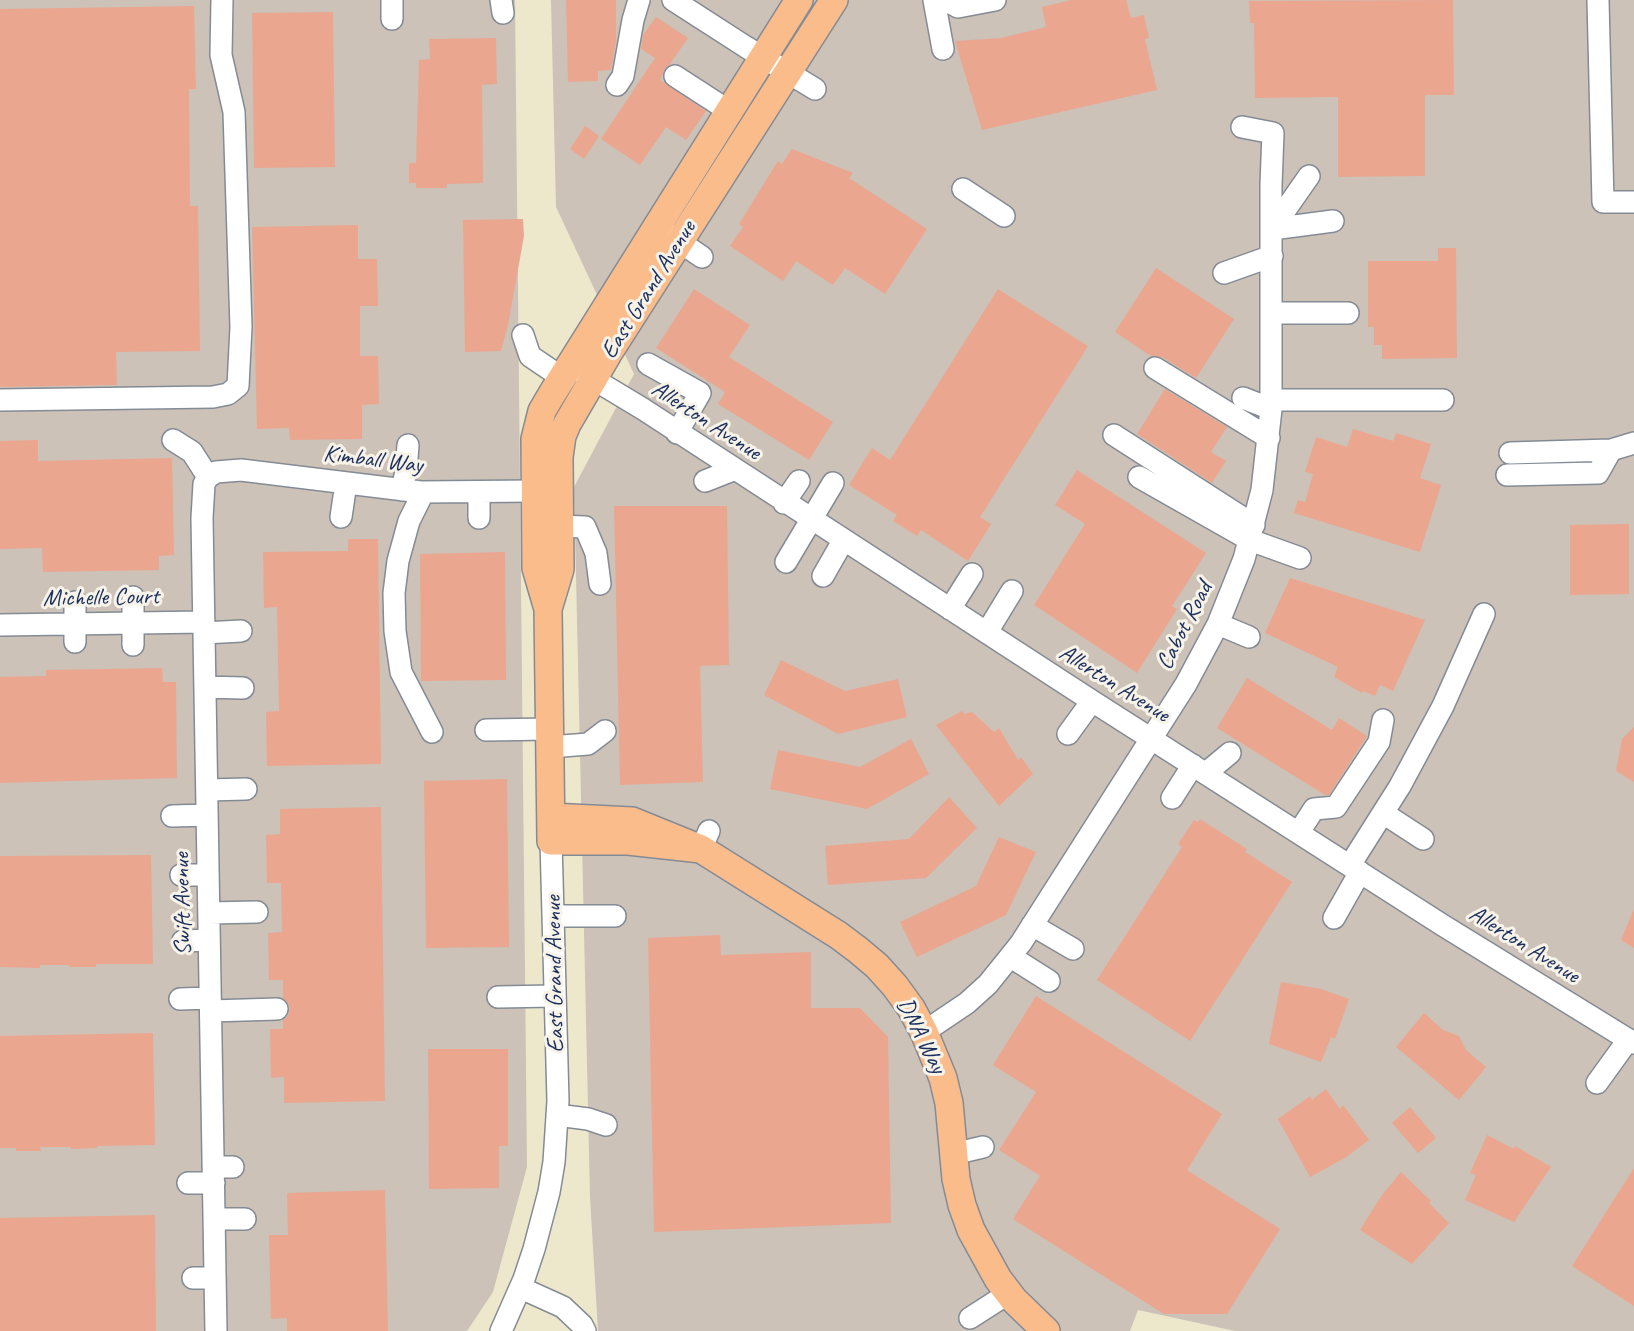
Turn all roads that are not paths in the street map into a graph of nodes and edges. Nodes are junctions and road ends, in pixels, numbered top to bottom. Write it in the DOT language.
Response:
graph roads {
  1 [pos="222,0"];
  2 [pos="639,0"];
  3 [pos="673,0"];
  4 [pos="799,0"];
  5 [pos="834,0"];
  6 [pos="934,0"];
  7 [pos="945,0"];
  8 [pos="995,0"];
  9 [pos="1598,0"];
  10 [pos="943,49"];
  11 [pos="762,58"];
  12 [pos="788,73"];
  13 [pos="675,76"];
  14 [pos="617,85"];
  15 [pos="815,89"];
  16 [pos="729,111"];
  17 [pos="1242,127"];
  18 [pos="1309,176"];
  19 [pos="963,189"];
  20 [pos="1634,202"];
  21 [pos="1004,216"];
  22 [pos="1333,221"];
  23 [pos="656,226"];
  24 [pos="1272,229"];
  25 [pos="680,242"];
  26 [pos="1272,256"];
  27 [pos="702,257"];
  28 [pos="1224,273"];
  29 [pos="1272,313"];
  30 [pos="1348,313"];
  31 [pos="523,335"];
  32 [pos="648,364"];
  33 [pos="1155,368"];
  34 [pos="565,371"];
  35 [pos="593,380"];
  36 [pos="1243,398"];
  37 [pos="0,400"];
  38 [pos="1443,400"];
  39 [pos="1272,404"];
  40 [pos="689,432"];
  41 [pos="1114,435"];
  42 [pos="1269,438"];
  43 [pos="173,440"];
  44 [pos="1634,443"];
  45 [pos="408,445"];
  46 [pos="1611,450"];
  47 [pos="1510,453"];
  48 [pos="733,470"];
  49 [pos="1507,474"];
  50 [pos="208,477"];
  51 [pos="1139,477"];
  52 [pos="705,481"];
  53 [pos="799,481"];
  54 [pos="346,483"];
  55 [pos="833,483"];
  56 [pos="402,490"];
  57 [pos="535,491"];
  58 [pos="479,492"];
  59 [pos="423,493"];
  60 [pos="784,503"];
  61 [pos="341,517"];
  62 [pos="479,518"];
  63 [pos="810,519"];
  64 [pos="559,526"];
  65 [pos="1252,533"];
  66 [pos="843,541"];
  67 [pos="1300,558"];
  68 [pos="786,562"];
  69 [pos="972,574"];
  70 [pos="823,576"];
  71 [pos="600,584"];
  72 [pos="1012,591"];
  73 [pos="133,597"];
  74 [pos="75,602"];
  75 [pos="548,609"];
  76 [pos="950,609"];
  77 [pos="1484,614"];
  78 [pos="134,623"];
  79 [pos="1218,624"];
  80 [pos="0,625"];
  81 [pos="204,627"];
  82 [pos="241,632"];
  83 [pos="987,632"];
  84 [pos="75,633"];
  85 [pos="1249,637"];
  86 [pos="133,645"];
  87 [pos="205,687"];
  88 [pos="243,688"];
  89 [pos="1092,701"];
  90 [pos="1383,720"];
  91 [pos="486,730"];
  92 [pos="605,731"];
  93 [pos="432,732"];
  94 [pos="1068,734"];
  95 [pos="550,738"];
  96 [pos="1152,738"];
  97 [pos="1230,753"];
  98 [pos="1200,769"];
  99 [pos="246,789"];
  100 [pos="207,790"];
  101 [pos="1172,798"];
  102 [pos="1383,813"];
  103 [pos="207,815"];
  104 [pos="172,816"];
  105 [pos="551,829"];
  106 [pos="1299,832"];
  107 [pos="1423,839"];
  108 [pos="1355,868"];
  109 [pos="181,875"];
  110 [pos="208,875"];
  111 [pos="257,912"];
  112 [pos="209,913"];
  113 [pos="615,915"];
  114 [pos="554,916"];
  115 [pos="1334,918"];
  116 [pos="1032,925"];
  117 [pos="209,940"];
  118 [pos="183,941"];
  119 [pos="1073,949"];
  120 [pos="1011,957"];
  121 [pos="1049,981"];
  122 [pos="555,996"];
  123 [pos="498,997"];
  124 [pos="180,999"];
  125 [pos="210,1005"];
  126 [pos="277,1009"];
  127 [pos="924,1032"];
  128 [pos="1631,1042"];
  129 [pos="1597,1083"];
  130 [pos="557,1115"];
  131 [pos="606,1125"];
  132 [pos="983,1147"];
  133 [pos="953,1154"];
  134 [pos="220,1172"];
  135 [pos="188,1183"];
  136 [pos="214,1219"];
  137 [pos="245,1219"];
  138 [pos="193,1278"];
  139 [pos="215,1278"];
  140 [pos="521,1288"];
  141 [pos="1009,1293"];
  142 [pos="970,1318"];
  143 [pos="503,1330"];
  144 [pos="216,1331"];
  145 [pos="585,1331"];
  146 [pos="1046,1331"];
  1 -- 37 [label="street"];
  2 -- 14 [label="street"];
  3 -- 11 [label="street"];
  4 -- 11 [label="main road, East Grand Avenue"];
  5 -- 12 [label="main road, East Grand Avenue"];
  6 -- 10 [label="street"];
  7 -- 8 [label="street"];
  9 -- 20 [label="street"];
  11 -- 12 [label="street"];
  11 -- 16 [label="main road, East Grand Avenue"];
  12 -- 15 [label="street"];
  12 -- 25 [label="main road, East Grand Avenue"];
  13 -- 16 [label="street"];
  16 -- 23 [label="main road, East Grand Avenue"];
  17 -- 24 [label="street, Cabot Road"];
  18 -- 24 [label="street"];
  19 -- 21 [label="street"];
  22 -- 24 [label="street"];
  23 -- 25 [label="street"];
  23 -- 34 [label="main road, East Grand Avenue"];
  24 -- 26 [label="street, Cabot Road"];
  25 -- 27 [label="street"];
  25 -- 35 [label="main road, East Grand Avenue"];
  26 -- 28 [label="street"];
  26 -- 29 [label="street, Cabot Road"];
  29 -- 30 [label="street"];
  29 -- 39 [label="street, Cabot Road"];
  31 -- 34 [label="street, Allerton Avenue"];
  32 -- 40 [label="street"];
  33 -- 42 [label="street"];
  34 -- 35 [label="street, Allerton Avenue"];
  34 -- 57 [label="main road, East Grand Avenue"];
  35 -- 40 [label="street, Allerton Avenue"];
  35 -- 64 [label="main road, East Grand Avenue"];
  36 -- 39 [label="street"];
  38 -- 39 [label="street"];
  39 -- 42 [label="street, Cabot Road"];
  40 -- 48 [label="street, Allerton Avenue"];
  41 -- 65 [label="street"];
  42 -- 65 [label="street, Cabot Road"];
  43 -- 50 [label="street"];
  44 -- 46 [label="street"];
  45 -- 56 [label="street"];
  46 -- 47 [label="street"];
  46 -- 49 [label="street"];
  48 -- 52 [label="street"];
  48 -- 60 [label="street, Allerton Avenue"];
  50 -- 54 [label="street, Kimball Way"];
  50 -- 81 [label="street, Swift Avenue"];
  51 -- 65 [label="street"];
  53 -- 60 [label="street"];
  54 -- 56 [label="street, Kimball Way"];
  54 -- 61 [label="street"];
  55 -- 63 [label="street"];
  56 -- 59 [label="street, Kimball Way"];
  57 -- 58 [label="street, Kimball Way"];
  57 -- 75 [label="main road, East Grand Avenue"];
  58 -- 59 [label="street, Kimball Way"];
  58 -- 62 [label="street"];
  59 -- 93 [label="street"];
  60 -- 63 [label="street, Allerton Avenue"];
  63 -- 66 [label="street, Allerton Avenue"];
  63 -- 68 [label="street"];
  64 -- 71 [label="street"];
  64 -- 75 [label="main road, East Grand Avenue"];
  65 -- 67 [label="street"];
  65 -- 79 [label="street, Cabot Road"];
  66 -- 70 [label="street"];
  66 -- 76 [label="street, Allerton Avenue"];
  69 -- 76 [label="street"];
  72 -- 83 [label="street"];
  73 -- 78 [label="street"];
  74 -- 84 [label="street"];
  75 -- 95 [label="main road, East Grand Avenue"];
  76 -- 83 [label="street, Allerton Avenue"];
  77 -- 102 [label="street"];
  78 -- 81 [label="street, Michelle Court"];
  78 -- 84 [label="street, Michelle Court"];
  78 -- 86 [label="street"];
  79 -- 85 [label="street"];
  79 -- 96 [label="street, Cabot Road"];
  80 -- 84 [label="street, Michelle Court"];
  81 -- 82 [label="street, Michelle Court"];
  81 -- 87 [label="street, Swift Avenue"];
  83 -- 89 [label="street, Allerton Avenue"];
  87 -- 88 [label="street"];
  87 -- 100 [label="street, Swift Avenue"];
  89 -- 94 [label="street"];
  89 -- 96 [label="street, Allerton Avenue"];
  90 -- 106 [label="street"];
  91 -- 95 [label="street"];
  92 -- 95 [label="street"];
  95 -- 105 [label="main road, East Grand Avenue"];
  96 -- 98 [label="street, Allerton Avenue"];
  96 -- 116 [label="street, Cabot Road"];
  97 -- 98 [label="street"];
  98 -- 101 [label="street"];
  98 -- 106 [label="street, Allerton Avenue"];
  99 -- 100 [label="street"];
  100 -- 103 [label="street, Swift Avenue"];
  102 -- 107 [label="street"];
  102 -- 108 [label="street"];
  103 -- 104 [label="street"];
  103 -- 110 [label="street, Swift Avenue"];
  105 -- 114 [label="street, East Grand Avenue"];
  105 -- 127 [label="main road, DNA Way"];
  106 -- 108 [label="street, Allerton Avenue"];
  108 -- 115 [label="street"];
  108 -- 128 [label="street, Allerton Avenue"];
  109 -- 110 [label="street"];
  110 -- 112 [label="street, Swift Avenue"];
  111 -- 112 [label="street"];
  112 -- 117 [label="street, Swift Avenue"];
  113 -- 114 [label="street"];
  114 -- 122 [label="street, East Grand Avenue"];
  116 -- 119 [label="street"];
  116 -- 120 [label="street, Cabot Road"];
  117 -- 118 [label="street"];
  117 -- 125 [label="street, Swift Avenue"];
  120 -- 121 [label="street"];
  120 -- 127 [label="street, Cabot Road"];
  122 -- 123 [label="street"];
  122 -- 130 [label="street, East Grand Avenue"];
  124 -- 125 [label="street"];
  125 -- 126 [label="street"];
  125 -- 134 [label="street, Swift Avenue"];
  127 -- 133 [label="main road, DNA Way"];
  128 -- 129 [label="street"];
  130 -- 131 [label="street"];
  130 -- 140 [label="street, East Grand Avenue"];
  132 -- 133 [label="street"];
  133 -- 141 [label="main road, DNA Way"];
  134 -- 135 [label="street"];
  134 -- 136 [label="street, Swift Avenue"];
  136 -- 137 [label="street"];
  136 -- 139 [label="street, Swift Avenue"];
  138 -- 139 [label="street"];
  139 -- 144 [label="street, Swift Avenue"];
  140 -- 143 [label="street, East Grand Avenue"];
  140 -- 145 [label="street"];
  141 -- 142 [label="street"];
  141 -- 146 [label="main road, DNA Way"];
}
